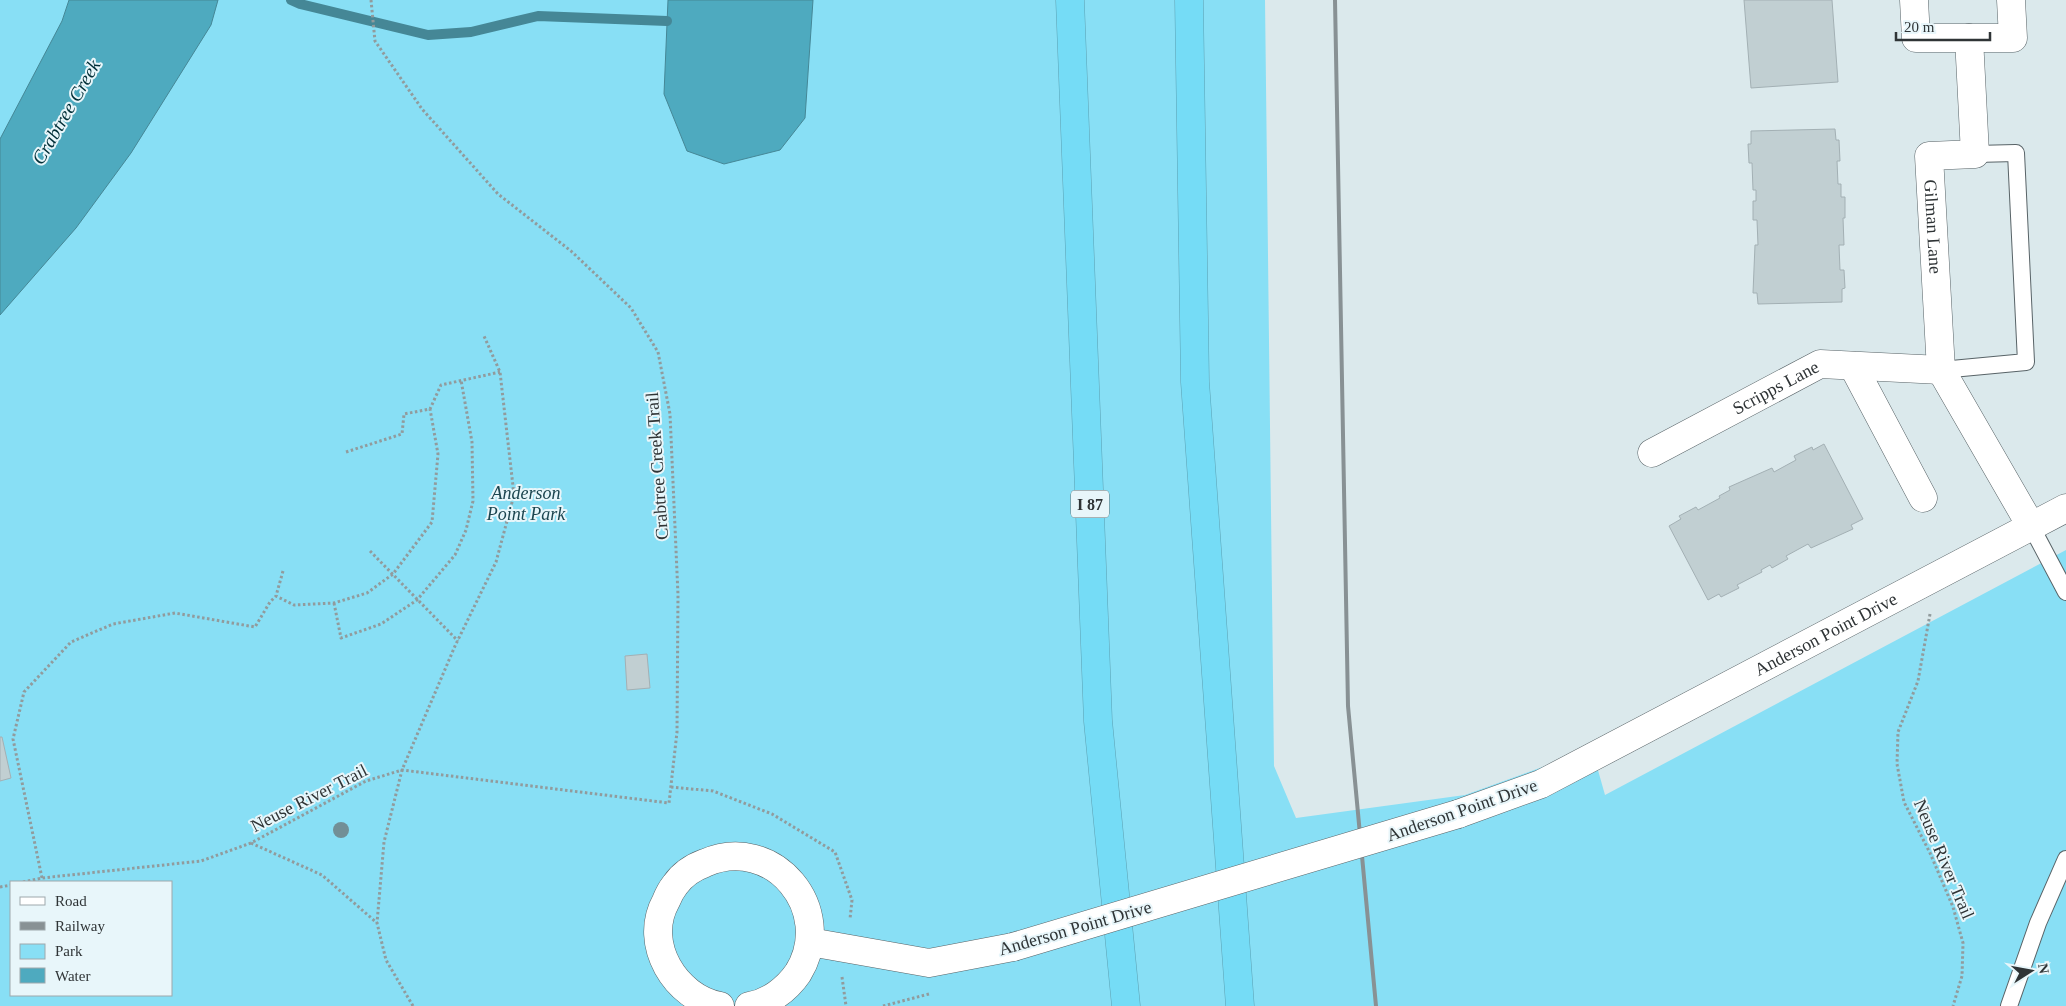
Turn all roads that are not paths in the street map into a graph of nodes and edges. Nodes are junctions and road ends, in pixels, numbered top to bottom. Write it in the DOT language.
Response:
graph roads {
  1 [pos="1070,0"];
  2 [pos="1188,0"];
  3 [pos="1914,0"];
  4 [pos="2011,0"];
  5 [pos="1970,38"];
  6 [pos="1975,154"];
  7 [pos="1853,366"];
  8 [pos="1941,370"];
  9 [pos="1652,454"];
  10 [pos="1923,498"];
  11 [pos="2066,508"];
  12 [pos="2031,526"];
  13 [pos="2066,592"];
  14 [pos="2066,859"];
  15 [pos="810,942"];
  16 [pos="720,1006"];
  17 [pos="750,1006"];
  18 [pos="1126,1006"];
  19 [pos="1240,1006"];
  20 [pos="2009,1006"];
  1 -- 18 [label="highway, I 87"];
  2 -- 19 [label="highway"];
  3 -- 5 [label="street"];
  4 -- 5 [label="street"];
  5 -- 6 [label="street"];
  6 -- 8 [label="street, Gilman Lane"];
  6 -- 8 [label="lane"];
  7 -- 8 [label="street, Scripps Lane"];
  7 -- 9 [label="street, Scripps Lane"];
  7 -- 10 [label="street"];
  8 -- 12 [label="street, Gilman Lane"];
  11 -- 12 [label="street, Anderson Point Drive"];
  12 -- 13 [label="lane"];
  12 -- 15 [label="street, Anderson Point Drive, bridge"];
  14 -- 20 [label="lane"];
  15 -- 16 [label="street"];
  15 -- 17 [label="street"];
}
